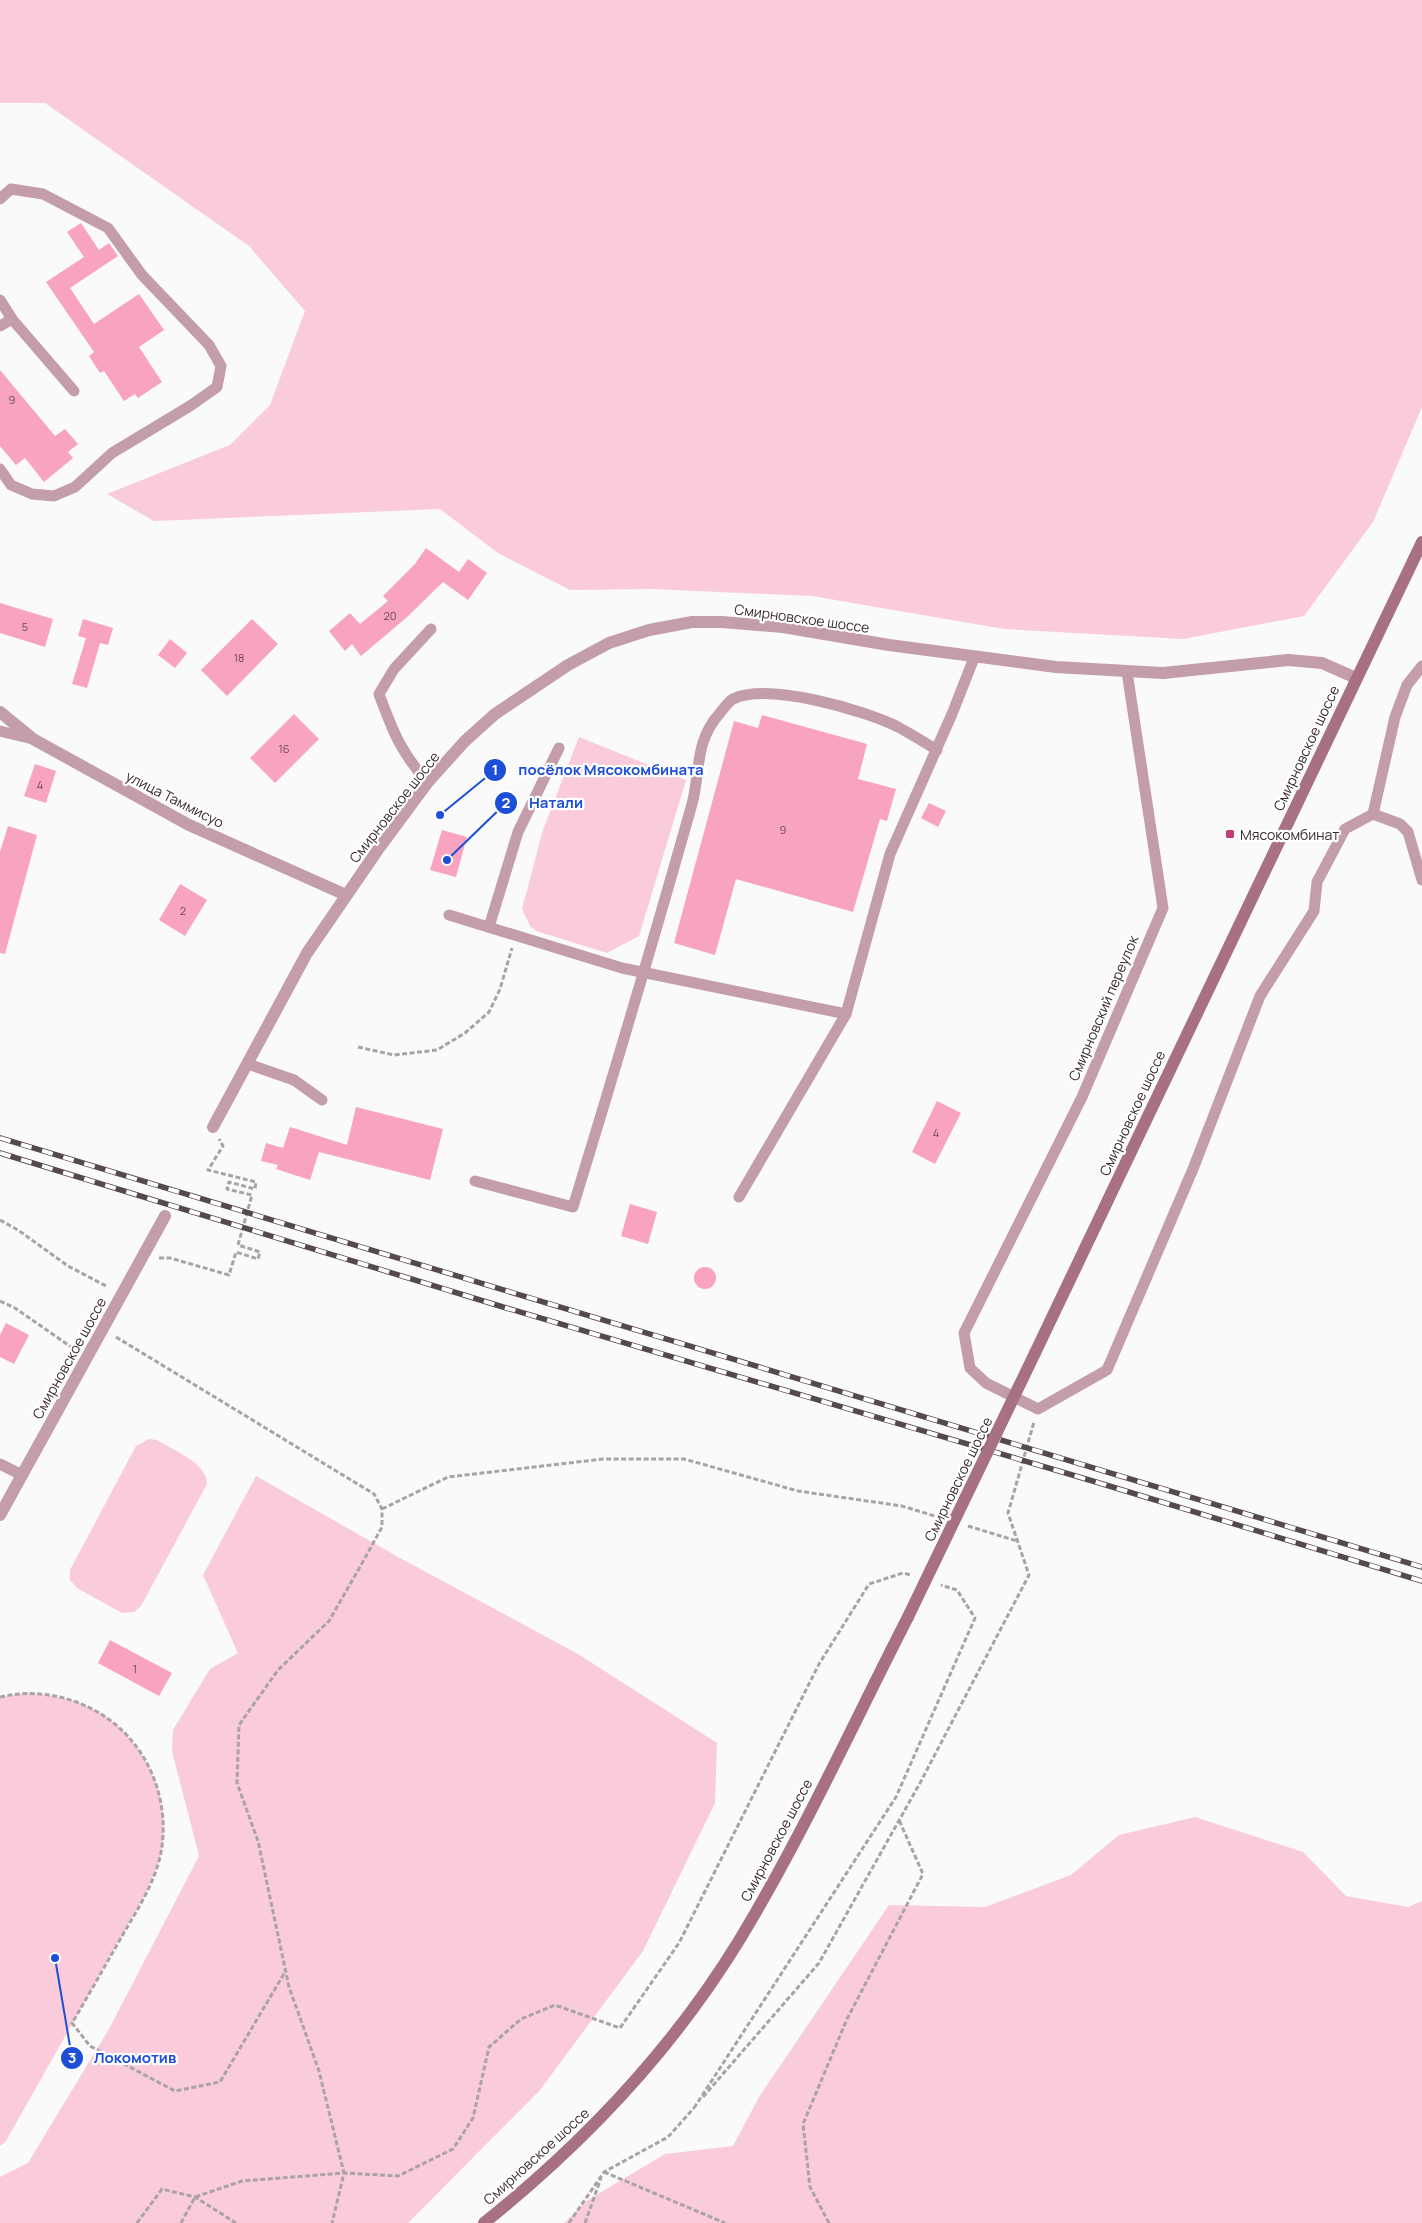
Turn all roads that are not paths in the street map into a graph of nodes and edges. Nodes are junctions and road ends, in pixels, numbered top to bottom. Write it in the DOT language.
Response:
graph roads {
  1 [pos="0,200"];
  2 [pos="0,300"];
  3 [pos="12,320"];
  4 [pos="0,326"];
  5 [pos="74,391"];
  6 [pos="0,469"];
  7 [pos="1422,542"];
  8 [pos="431,629"];
  9 [pos="974,658"];
  10 [pos="1422,666"];
  11 [pos="1127,672"];
  12 [pos="1356,678"];
  13 [pos="0,712"];
  14 [pos="0,731"];
  15 [pos="33,739"];
  16 [pos="559,748"];
  17 [pos="937,750"];
  18 [pos="428,782"];
  19 [pos="1373,814"];
  20 [pos="1422,880"];
  21 [pos="346,895"];
  22 [pos="449,915"];
  23 [pos="489,927"];
  24 [pos="644,973"];
  25 [pos="846,1014"];
  26 [pos="248,1064"];
  27 [pos="322,1100"];
  28 [pos="213,1127"];
  29 [pos="475,1181"];
  30 [pos="739,1197"];
  31 [pos="165,1216"];
  32 [pos="0,1464"];
  33 [pos="22,1475"];
  34 [pos="0,1515"];
  35 [pos="484,2223"];
  1 -- 6 [label="lane"];
  2 -- 3 [label="lane"];
  3 -- 4 [label="lane"];
  3 -- 5 [label="lane"];
  7 -- 12 [label="main road, Смирновское шоссе"];
  8 -- 18 [label="lane"];
  9 -- 11 [label="street, Смирновское шоссе"];
  9 -- 17 [label="lane"];
  9 -- 18 [label="street, Смирновское шоссе"];
  10 -- 19 [label="lane"];
  11 -- 12 [label="street, Смирновское шоссе"];
  11 -- 19 [label="lane, Смирновский переулок"];
  12 -- 35 [label="main road, Смирновское шоссе, bridge"];
  13 -- 15 [label="street, улица Таммисуо"];
  14 -- 15 [label="lane"];
  15 -- 21 [label="street, улица Таммисуо"];
  16 -- 23 [label="lane"];
  17 -- 24 [label="lane"];
  17 -- 25 [label="lane"];
  18 -- 21 [label="street, Смирновское шоссе"];
  19 -- 20 [label="lane"];
  21 -- 26 [label="street, Смирновское шоссе"];
  22 -- 23 [label="lane"];
  23 -- 24 [label="lane"];
  24 -- 25 [label="lane"];
  24 -- 29 [label="lane"];
  25 -- 30 [label="lane"];
  26 -- 27 [label="lane"];
  26 -- 28 [label="street, Смирновское шоссе"];
  31 -- 33 [label="street, Смирновское шоссе"];
  32 -- 33 [label="lane"];
  33 -- 34 [label="street, Смирновское шоссе"];
}
